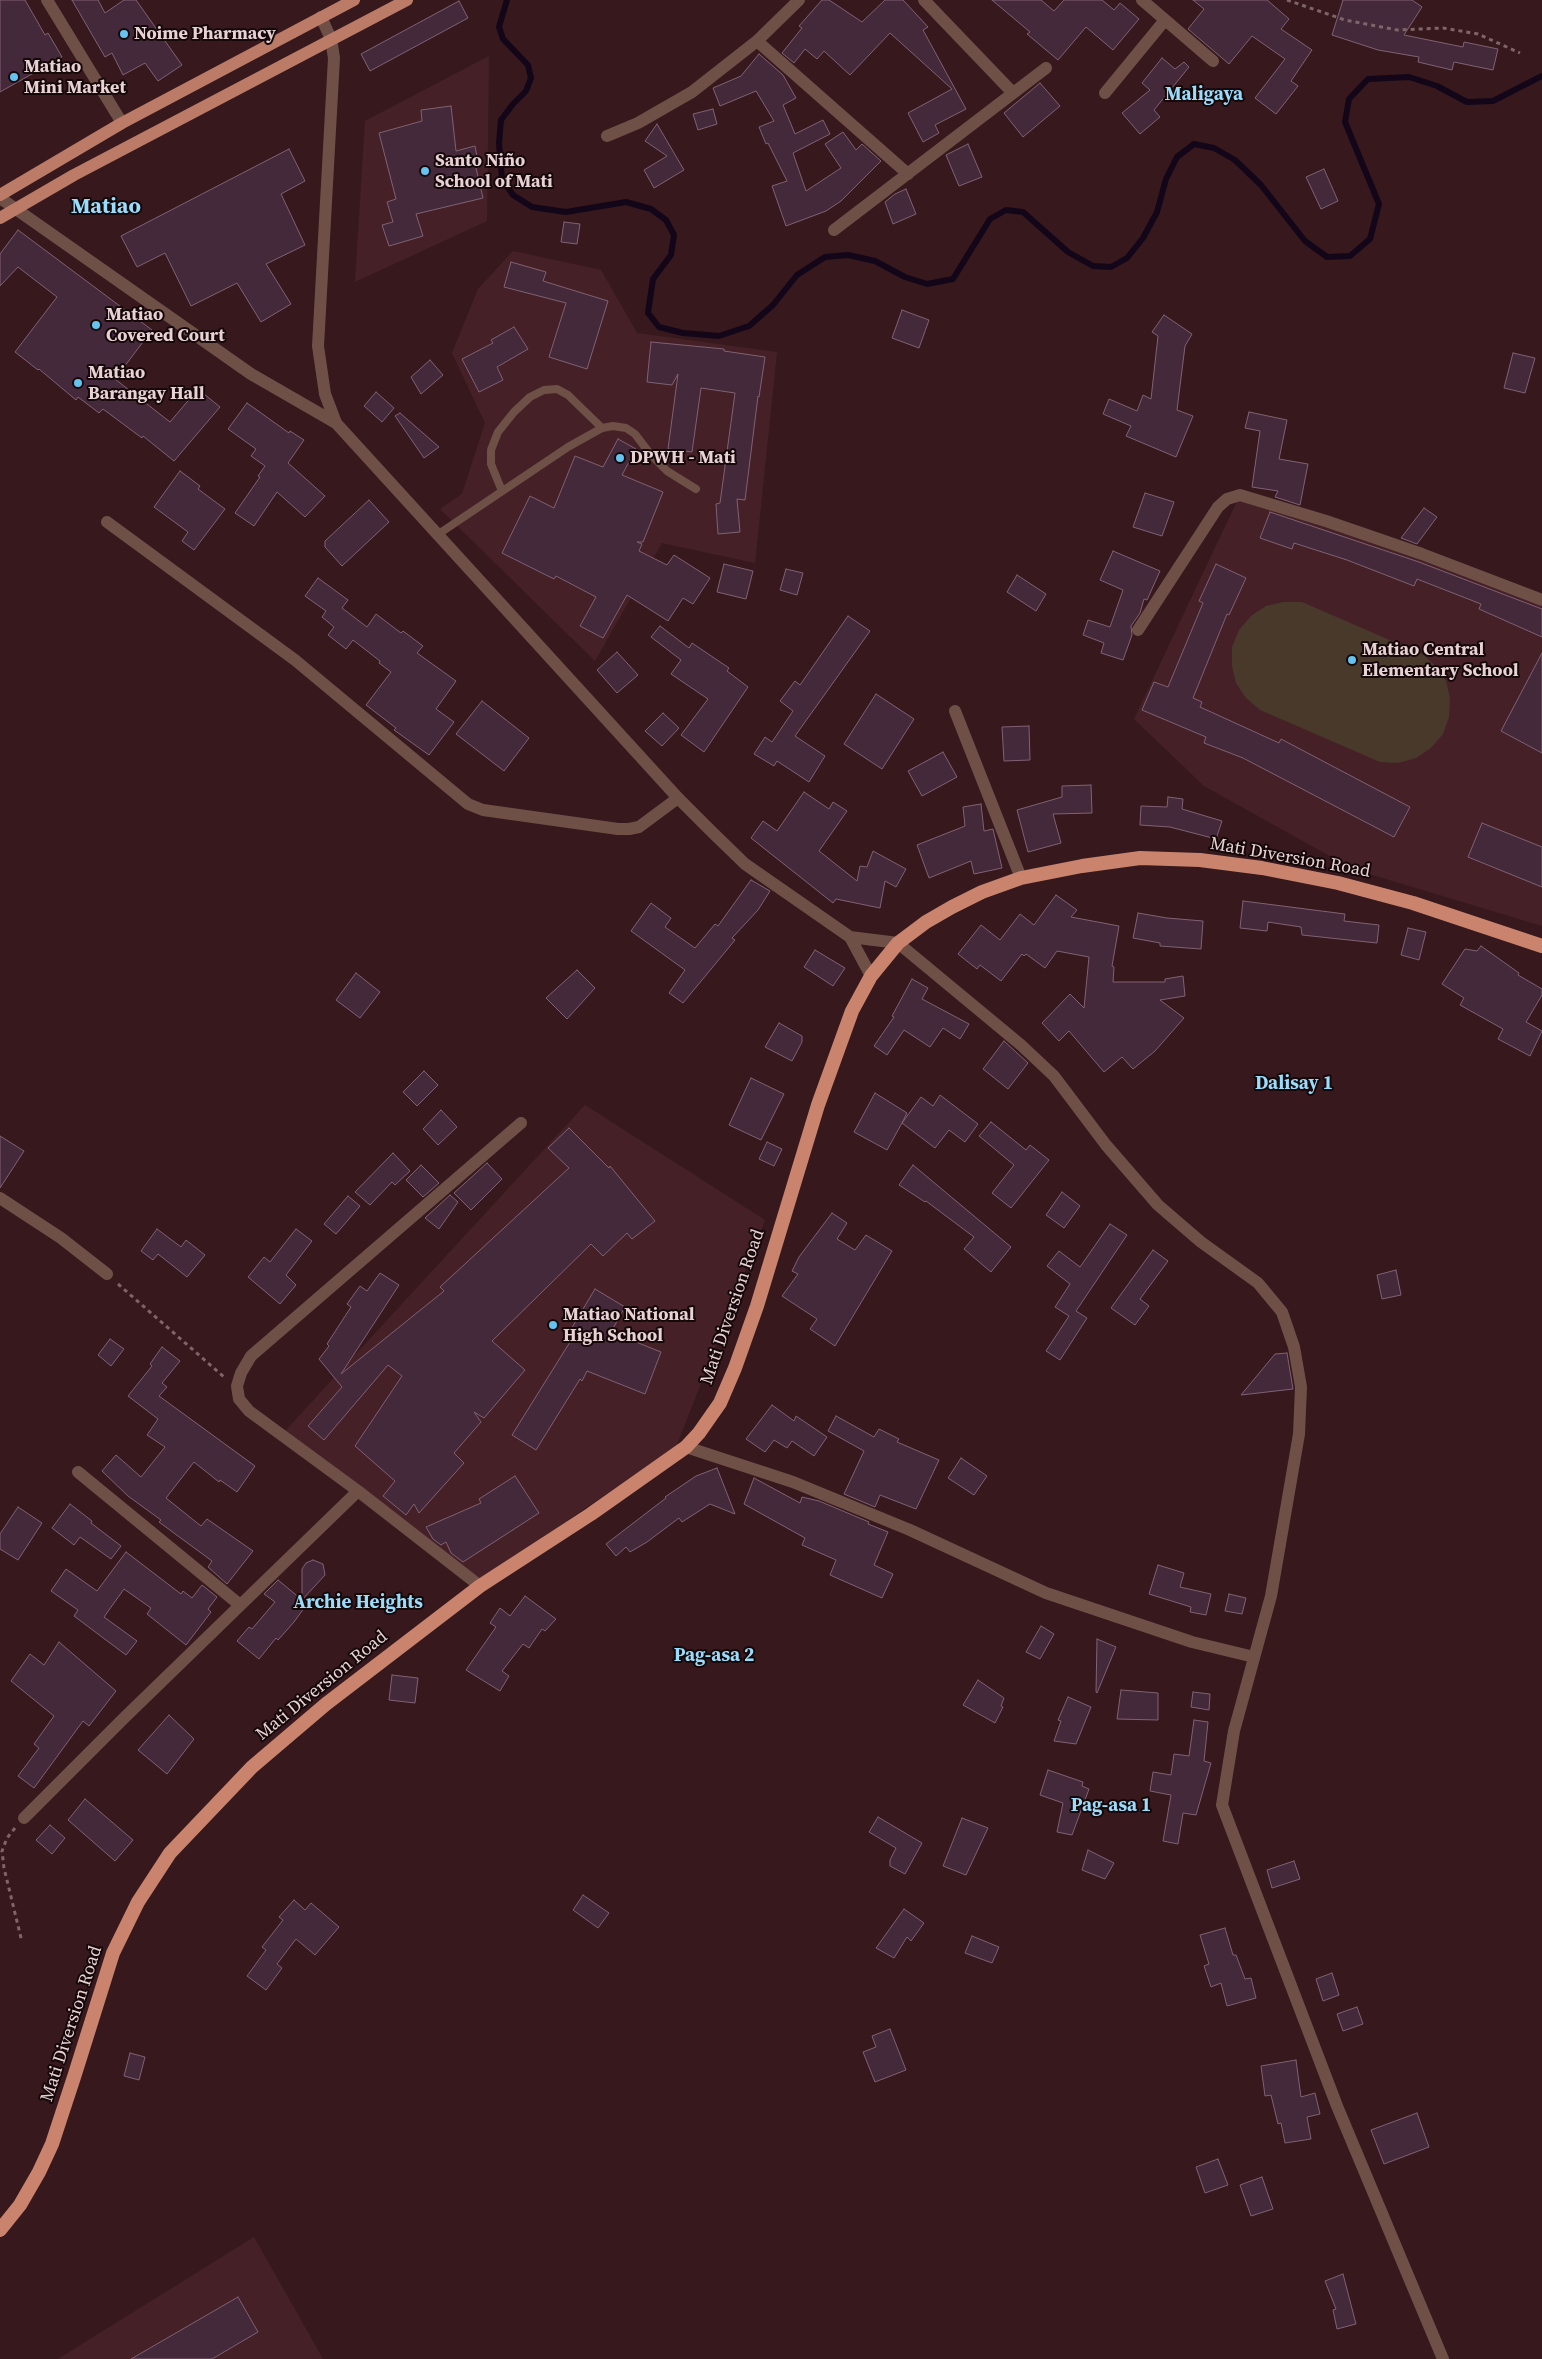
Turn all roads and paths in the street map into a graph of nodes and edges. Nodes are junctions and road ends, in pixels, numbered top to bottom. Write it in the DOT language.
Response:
graph roads {
  1 [pos="47,0"];
  2 [pos="354,0"];
  3 [pos="407,0"];
  4 [pos="799,0"];
  5 [pos="924,0"];
  6 [pos="1142,0"];
  7 [pos="1287,0"];
  8 [pos="321,17"];
  9 [pos="1165,20"];
  10 [pos="331,39"];
  11 [pos="757,41"];
  12 [pos="1520,53"];
  13 [pos="1214,62"];
  14 [pos="1046,68"];
  15 [pos="1013,93"];
  16 [pos="1105,93"];
  17 [pos="122,123"];
  18 [pos="608,136"];
  19 [pos="908,174"];
  20 [pos="0,196"];
  21 [pos="16,210"];
  22 [pos="0,218"];
  23 [pos="834,230"];
  24 [pos="336,423"];
  25 [pos="602,428"];
  26 [pos="696,490"];
  27 [pos="502,491"];
  28 [pos="107,522"];
  29 [pos="437,535"];
  30 [pos="1542,600"];
  31 [pos="1138,630"];
  32 [pos="955,711"];
  33 [pos="678,798"];
  34 [pos="1021,878"];
  35 [pos="850,937"];
  36 [pos="898,944"];
  37 [pos="1542,946"];
  38 [pos="871,976"];
  39 [pos="521,1124"];
  40 [pos="0,1198"];
  41 [pos="108,1274"];
  42 [pos="237,1386"];
  43 [pos="686,1446"];
  44 [pos="78,1472"];
  45 [pos="358,1491"];
  46 [pos="480,1586"];
  47 [pos="240,1605"];
  48 [pos="1254,1657"];
  49 [pos="24,1818"];
  50 [pos="22,1942"];
  51 [pos="0,2230"];
  52 [pos="1443,2359"];
  1 -- 17 [label="street"];
  2 -- 8 [label="main road"];
  3 -- 10 [label="main road"];
  4 -- 11 [label="street"];
  5 -- 15 [label="street"];
  6 -- 9 [label="street"];
  7 -- 12 [label="path"];
  8 -- 10 [label="street"];
  8 -- 17 [label="main road"];
  9 -- 13 [label="street"];
  9 -- 16 [label="street"];
  10 -- 21 [label="main road"];
  10 -- 24 [label="street"];
  11 -- 18 [label="street"];
  11 -- 19 [label="street"];
  14 -- 15 [label="street"];
  15 -- 19 [label="street"];
  17 -- 20 [label="main road"];
  19 -- 23 [label="street"];
  20 -- 21 [label="street"];
  21 -- 22 [label="main road"];
  21 -- 24 [label="street"];
  24 -- 29 [label="street"];
  25 -- 26 [label="lane"];
  25 -- 27 [label="lane"];
  25 -- 27 [label="lane"];
  27 -- 29 [label="lane"];
  28 -- 33 [label="street"];
  29 -- 33 [label="street"];
  30 -- 31 [label="street"];
  32 -- 34 [label="street"];
  33 -- 35 [label="street"];
  34 -- 36 [label="highway, Mati Diversion Road"];
  34 -- 37 [label="highway, Mati Diversion Road"];
  35 -- 36 [label="street"];
  35 -- 38 [label="street"];
  36 -- 38 [label="highway, Mati Diversion Road"];
  36 -- 48 [label="street"];
  38 -- 43 [label="highway, Mati Diversion Road"];
  39 -- 42 [label="street"];
  40 -- 41 [label="street"];
  41 -- 42 [label="path"];
  42 -- 45 [label="street"];
  43 -- 46 [label="highway, Mati Diversion Road"];
  43 -- 48 [label="street"];
  44 -- 47 [label="street"];
  45 -- 46 [label="street"];
  45 -- 47 [label="street"];
  46 -- 51 [label="highway, Mati Diversion Road"];
  47 -- 49 [label="street"];
  48 -- 52 [label="street"];
  49 -- 50 [label="path"];
}
